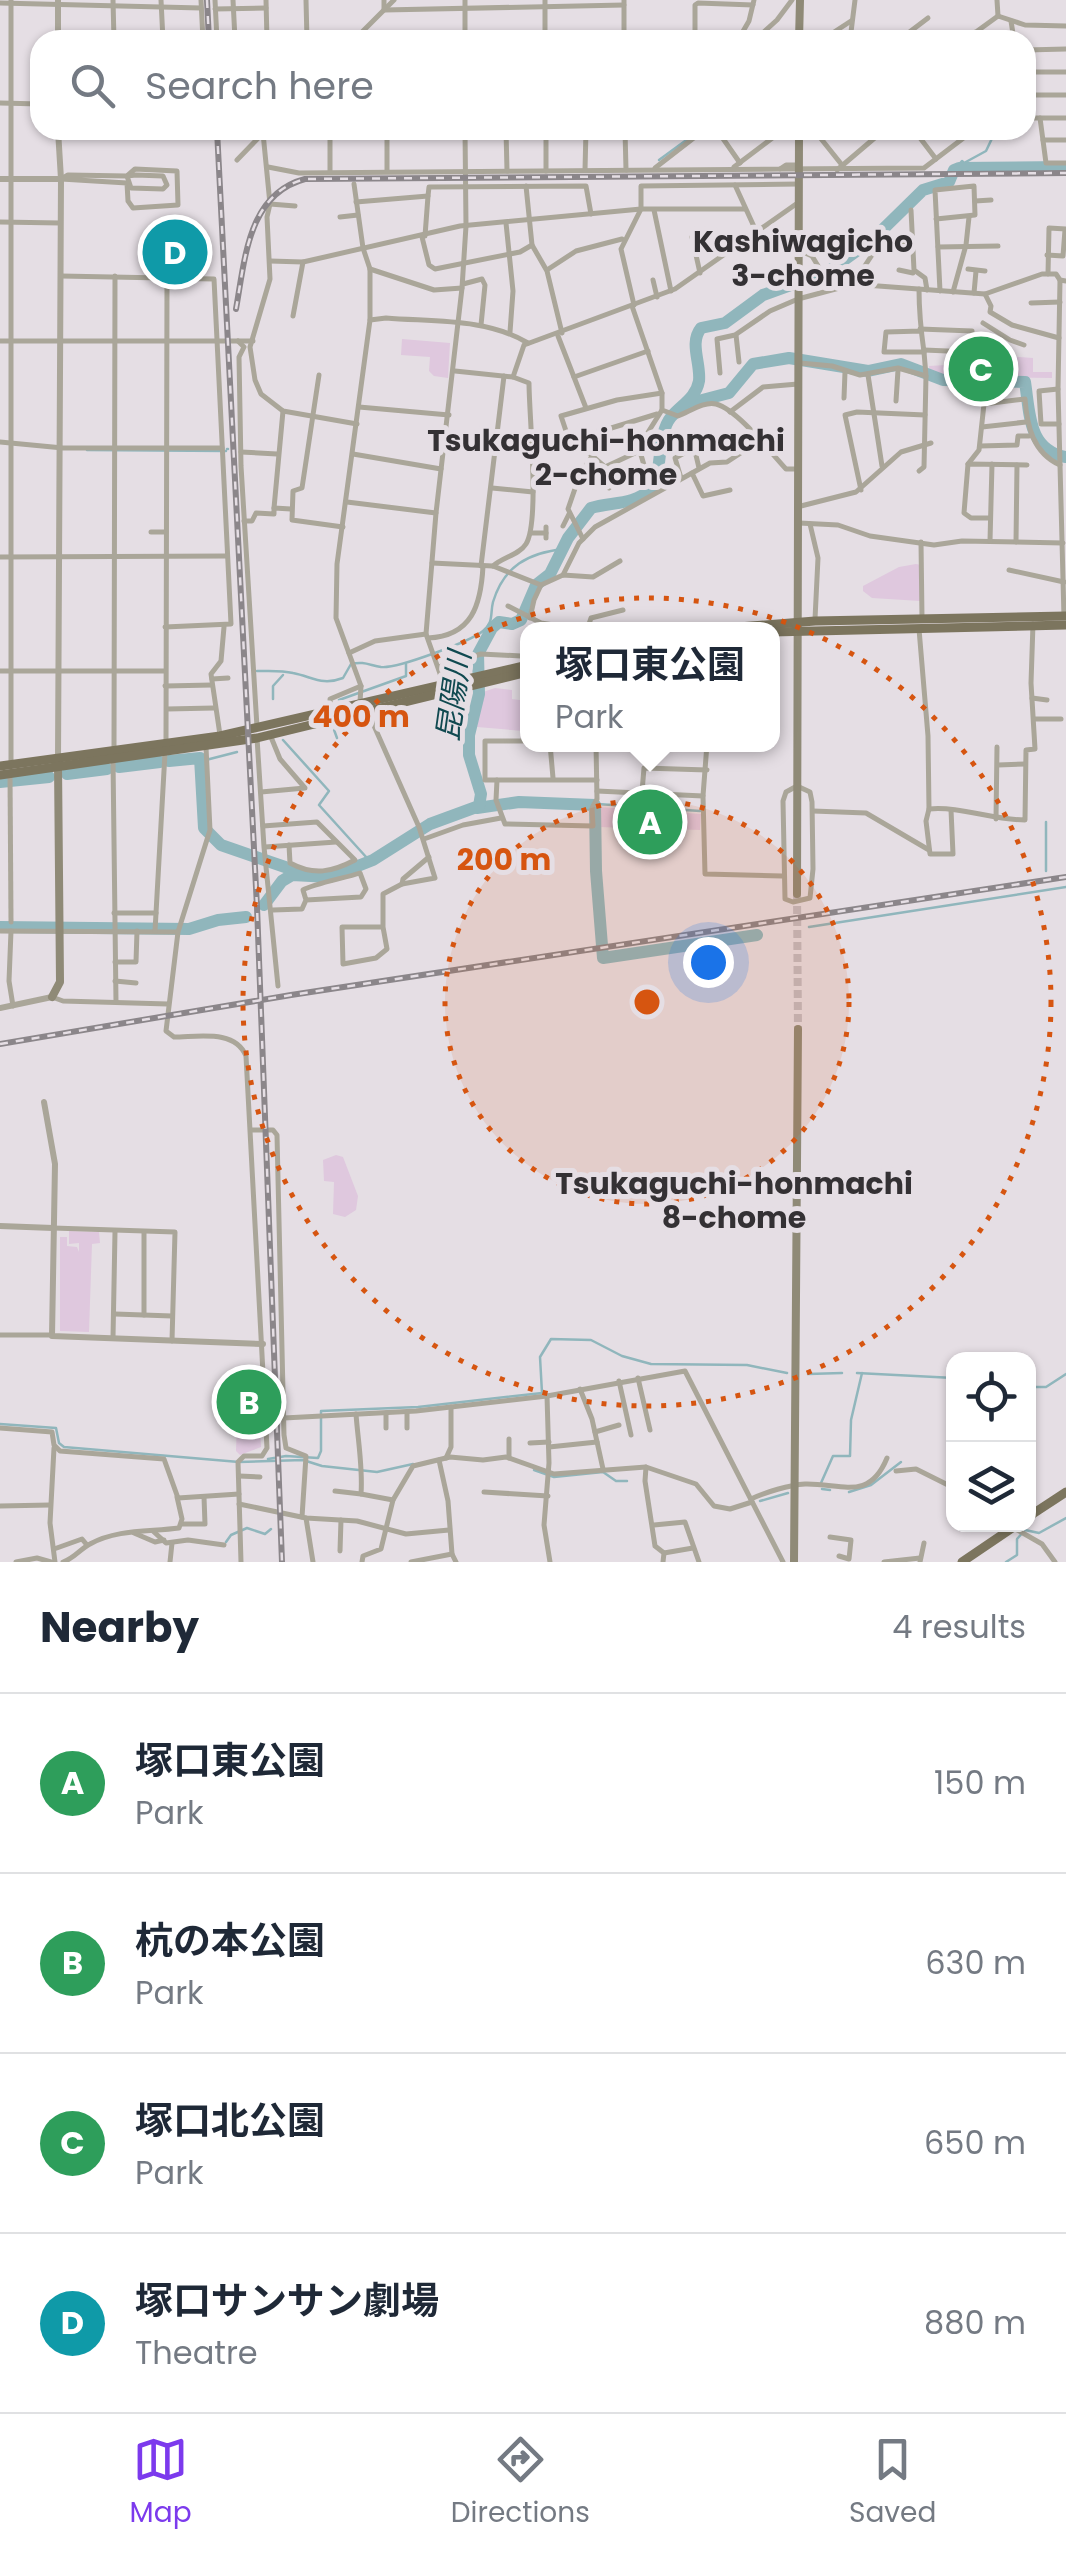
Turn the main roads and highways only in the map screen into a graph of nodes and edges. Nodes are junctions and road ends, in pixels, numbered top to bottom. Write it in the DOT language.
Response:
graph roads {
  1 [pos="796,0"];
  2 [pos="798,30"];
  3 [pos="799,140"];
  4 [pos="1065,621"];
  5 [pos="920,623"];
  6 [pos="797,626"];
  7 [pos="780,627"];
  8 [pos="780,630"];
  9 [pos="520,669"];
  10 [pos="362,697"];
  11 [pos="257,732"];
  12 [pos="166,749"];
  13 [pos="58,764"];
  14 [pos="7,774"];
  15 [pos="797,894"];
  16 [pos="52,997"];
  17 [pos="798,1028"];
  18 [pos="1066,1492"];
  19 [pos="1036,1512"];
  20 [pos="1004,1532"];
  21 [pos="794,1562"];
  22 [pos="962,1562"];
  1 -- 2 [label="main road"];
  3 -- 6 [label="main road"];
  4 -- 5 [label="main road"];
  5 -- 6 [label="main road"];
  5 -- 6 [label="main road"];
  6 -- 7 [label="main road"];
  6 -- 8 [label="main road"];
  6 -- 15 [label="main road"];
  9 -- 10 [label="main road"];
  10 -- 11 [label="main road"];
  10 -- 11 [label="main road"];
  11 -- 12 [label="main road"];
  11 -- 12 [label="main road"];
  12 -- 13 [label="main road"];
  13 -- 14 [label="main road"];
  13 -- 16 [label="main road"];
  17 -- 21 [label="main road"];
  18 -- 19 [label="main road"];
  20 -- 22 [label="main road"];
}
